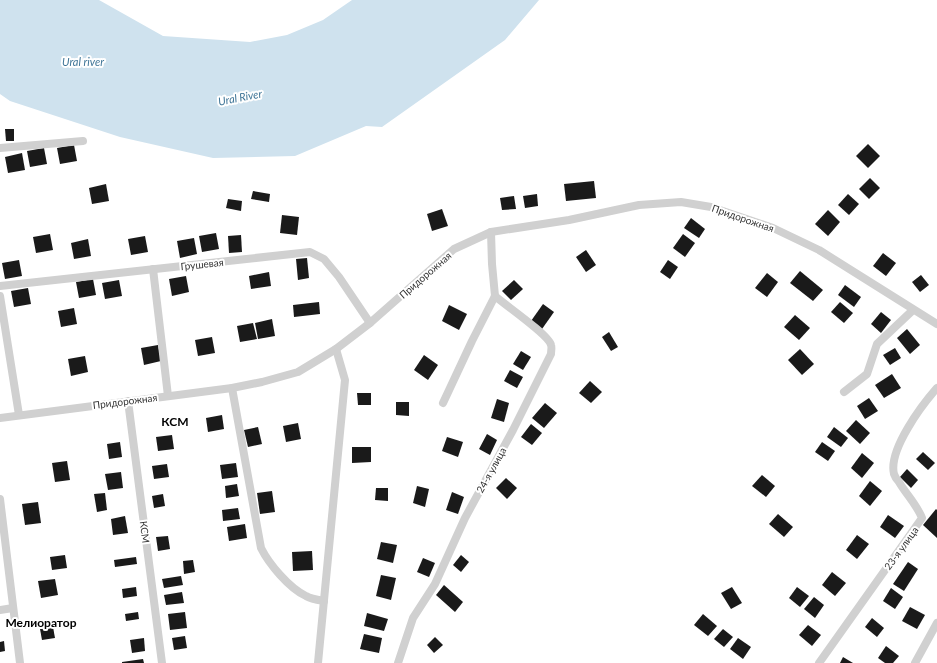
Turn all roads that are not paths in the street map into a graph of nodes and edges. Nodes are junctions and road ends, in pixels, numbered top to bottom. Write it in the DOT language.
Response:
graph roads {
  1 [pos="83,141"];
  2 [pos="0,148"];
  3 [pos="491,232"];
  4 [pos="153,269"];
  5 [pos="0,286"];
  6 [pos="0,296"];
  7 [pos="495,296"];
  8 [pos="913,310"];
  9 [pos="370,323"];
  10 [pos="937,324"];
  11 [pos="336,349"];
  12 [pos="232,388"];
  13 [pos="937,388"];
  14 [pos="844,392"];
  15 [pos="168,396"];
  16 [pos="128,401"];
  17 [pos="443,404"];
  18 [pos="18,415"];
  19 [pos="0,418"];
  20 [pos="0,499"];
  21 [pos="324,601"];
  22 [pos="14,608"];
  23 [pos="0,610"];
  24 [pos="937,623"];
  25 [pos="20,663"];
  26 [pos="162,663"];
  27 [pos="318,663"];
  28 [pos="398,663"];
  29 [pos="819,663"];
  30 [pos="914,663"];
  1 -- 2 [label="street"];
  3 -- 7 [label="street"];
  3 -- 8 [label="street, Придорожная"];
  3 -- 9 [label="street, Придорожная"];
  4 -- 5 [label="street, Грушевая"];
  4 -- 9 [label="street, Грушевая"];
  4 -- 15 [label="street"];
  6 -- 18 [label="street"];
  7 -- 17 [label="street"];
  7 -- 28 [label="street, 24-я улица"];
  8 -- 10 [label="street, Придорожная"];
  8 -- 14 [label="street"];
  9 -- 11 [label="street, Придорожная"];
  11 -- 12 [label="street, Придорожная"];
  11 -- 21 [label="street"];
  12 -- 15 [label="street, Придорожная"];
  12 -- 21 [label="street"];
  13 -- 29 [label="street, 23-я улица"];
  15 -- 16 [label="street, Придорожная"];
  16 -- 18 [label="street, Придорожная"];
  16 -- 26 [label="street, КСМ"];
  18 -- 19 [label="street, Придорожная"];
  20 -- 22 [label="street"];
  21 -- 27 [label="street"];
  22 -- 23 [label="street"];
  22 -- 25 [label="street"];
  24 -- 30 [label="street"];
}
